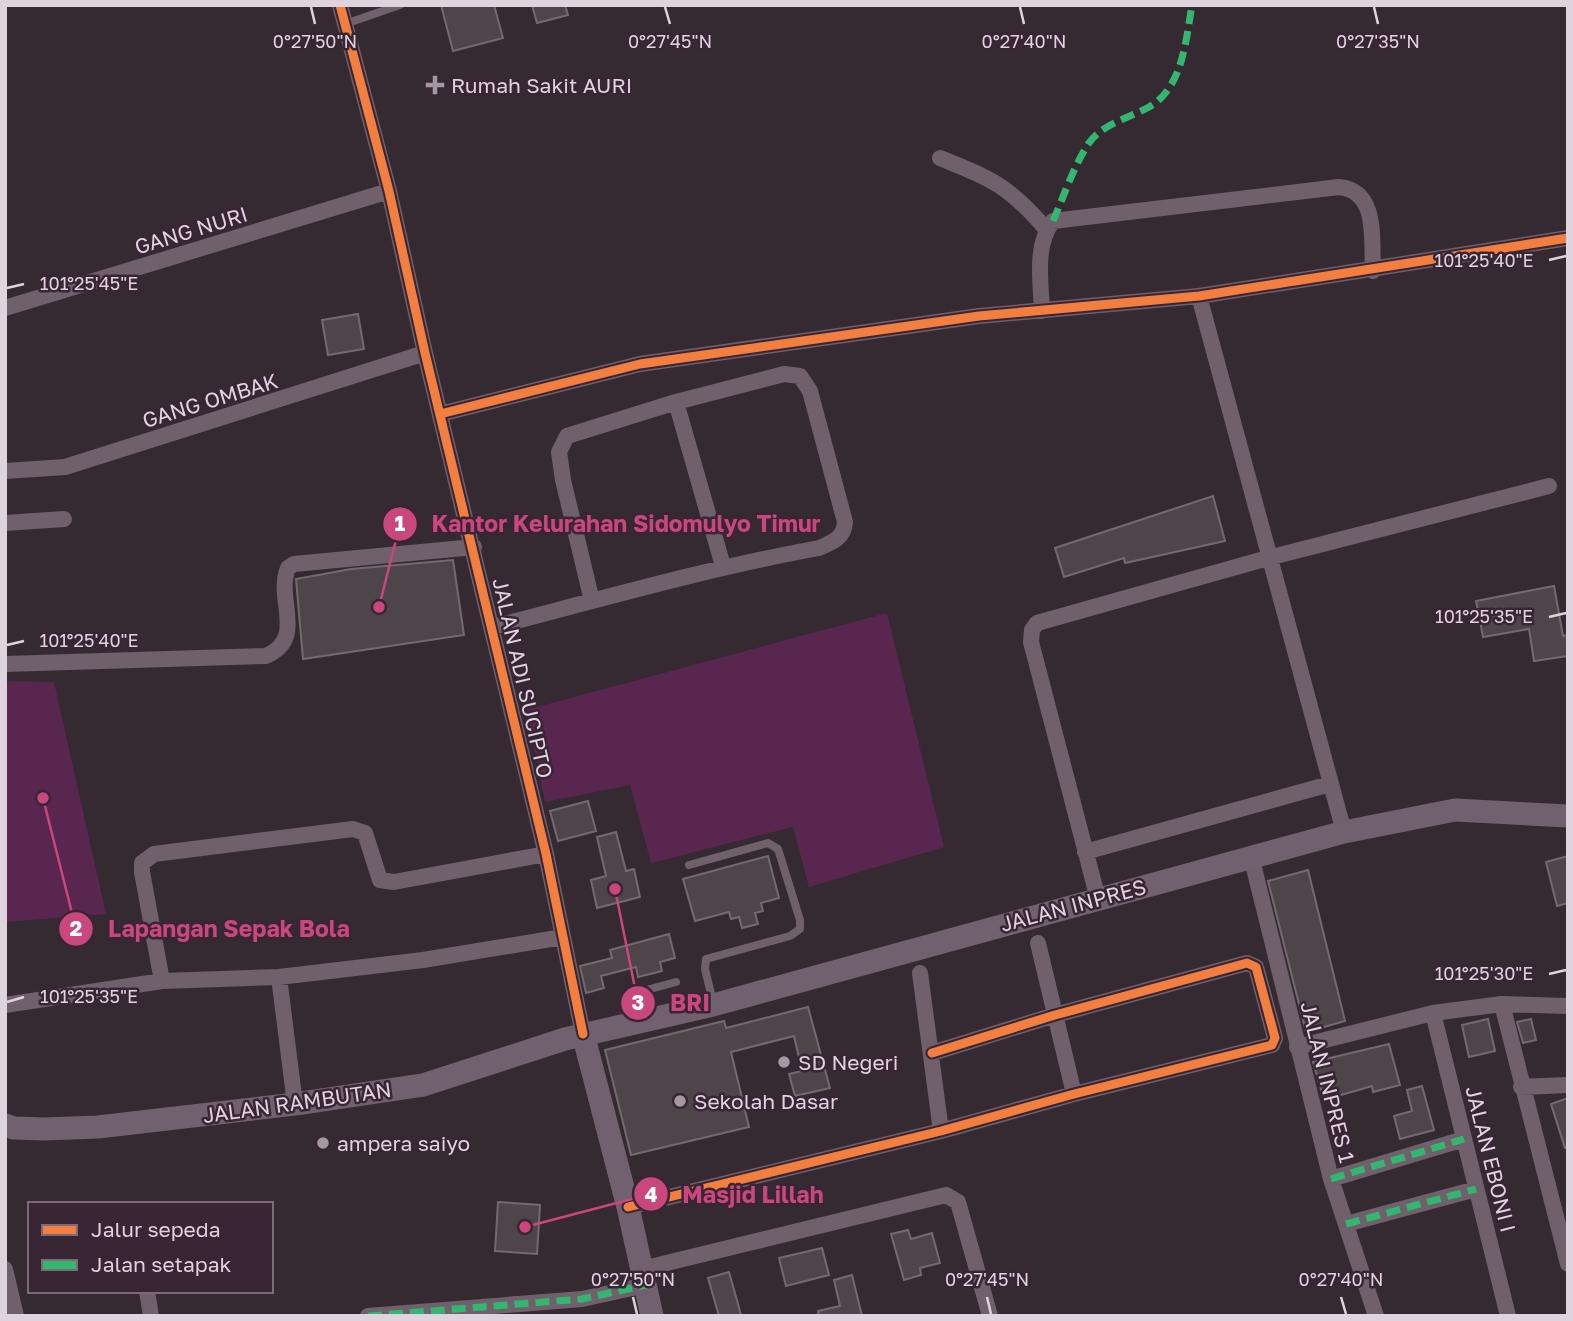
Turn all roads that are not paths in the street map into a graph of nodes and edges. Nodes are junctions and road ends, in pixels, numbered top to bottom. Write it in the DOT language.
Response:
graph roads {
  1 [pos="341,5"];
  2 [pos="400,5"];
  3 [pos="345,24"];
  4 [pos="940,158"];
  5 [pos="389,191"];
  6 [pos="1046,229"];
  7 [pos="1568,239"];
  8 [pos="1373,271"];
  9 [pos="1199,296"];
  10 [pos="5,308"];
  11 [pos="1042,311"];
  12 [pos="425,354"];
  13 [pos="676,402"];
  14 [pos="440,414"];
  15 [pos="5,471"];
  16 [pos="1549,486"];
  17 [pos="64,519"];
  18 [pos="5,523"];
  19 [pos="474,547"];
  20 [pos="1268,558"];
  21 [pos="723,566"];
  22 [pos="592,601"];
  23 [pos="493,627"];
  24 [pos="5,664"];
  25 [pos="1330,784"];
  26 [pos="1568,816"];
  27 [pos="1344,831"];
  28 [pos="1085,852"];
  29 [pos="547,854"];
  30 [pos="1251,856"];
  31 [pos="689,865"];
  32 [pos="1098,899"];
  33 [pos="563,937"];
  34 [pos="1038,943"];
  35 [pos="920,974"];
  36 [pos="279,977"];
  37 [pos="162,981"];
  38 [pos="676,982"];
  39 [pos="1502,1004"];
  40 [pos="5,1005"];
  41 [pos="713,1005"];
  42 [pos="1568,1006"];
  43 [pos="1433,1013"];
  44 [pos="1055,1015"];
  45 [pos="635,1022"];
  46 [pos="583,1034"];
  47 [pos="1297,1047"];
  48 [pos="932,1053"];
  49 [pos="1568,1085"];
  50 [pos="1521,1087"];
  51 [pos="1074,1094"];
  52 [pos="295,1104"];
  53 [pos="8,1127"];
  54 [pos="941,1131"];
  55 [pos="1464,1139"];
  56 [pos="1331,1179"];
  57 [pos="1476,1189"];
  58 [pos="628,1207"];
  59 [pos="1346,1224"];
  60 [pos="1568,1264"];
  61 [pos="5,1269"];
  62 [pos="644,1277"];
  63 [pos="147,1293"];
  64 [pos="16,1316"];
  65 [pos="151,1316"];
  66 [pos="369,1316"];
  67 [pos="652,1316"];
  68 [pos="990,1316"];
  69 [pos="1376,1316"];
  70 [pos="1508,1316"];
  1 -- 3 [label="street, JALAN ADI SUCIPTO"];
  2 -- 3 [label="lane"];
  3 -- 5 [label="street, JALAN ADI SUCIPTO"];
  4 -- 6 [label="street"];
  5 -- 10 [label="street, GANG NURI"];
  5 -- 12 [label="street, JALAN ADI SUCIPTO"];
  6 -- 8 [label="street"];
  6 -- 11 [label="street"];
  7 -- 8 [label="street"];
  8 -- 9 [label="street"];
  9 -- 11 [label="street"];
  9 -- 20 [label="street"];
  11 -- 14 [label="street"];
  12 -- 14 [label="street, JALAN ADI SUCIPTO"];
  12 -- 15 [label="street, GANG OMBAK"];
  13 -- 21 [label="street"];
  13 -- 21 [label="street"];
  13 -- 22 [label="street"];
  14 -- 19 [label="street, JALAN ADI SUCIPTO"];
  16 -- 20 [label="street"];
  17 -- 18 [label="street"];
  19 -- 23 [label="street, JALAN ADI SUCIPTO"];
  19 -- 24 [label="street"];
  20 -- 25 [label="street"];
  20 -- 28 [label="street"];
  21 -- 22 [label="street"];
  22 -- 23 [label="street"];
  23 -- 29 [label="street, JALAN ADI SUCIPTO"];
  25 -- 27 [label="street"];
  25 -- 28 [label="street"];
  26 -- 27 [label="main road, JALAN INPRES"];
  27 -- 30 [label="main road, JALAN INPRES"];
  28 -- 32 [label="street"];
  29 -- 33 [label="street, JALAN ADI SUCIPTO"];
  29 -- 37 [label="street"];
  30 -- 32 [label="main road, JALAN INPRES"];
  30 -- 47 [label="street, JALAN INPRES 1"];
  31 -- 41 [label="lane"];
  32 -- 41 [label="main road, JALAN INPRES"];
  33 -- 36 [label="street"];
  33 -- 46 [label="street, JALAN ADI SUCIPTO"];
  34 -- 44 [label="street"];
  35 -- 48 [label="street"];
  36 -- 37 [label="street"];
  36 -- 52 [label="street"];
  37 -- 40 [label="street"];
  38 -- 45 [label="lane"];
  39 -- 42 [label="street"];
  39 -- 43 [label="street"];
  39 -- 50 [label="street"];
  41 -- 45 [label="main road, JALAN INPRES"];
  43 -- 47 [label="street"];
  43 -- 55 [label="street, JALAN EBONI I"];
  44 -- 48 [label="street"];
  44 -- 51 [label="street"];
  44 -- 51 [label="street"];
  45 -- 46 [label="main road, JALAN INPRES"];
  46 -- 52 [label="main road, JALAN RAMBUTAN"];
  46 -- 58 [label="main road, JALAN ADI SUCIPTO"];
  47 -- 56 [label="street, JALAN INPRES 1"];
  48 -- 54 [label="street"];
  49 -- 50 [label="street"];
  50 -- 60 [label="street"];
  51 -- 54 [label="street"];
  52 -- 53 [label="main road, JALAN RAMBUTAN"];
  54 -- 58 [label="street"];
  55 -- 56 [label="street"];
  55 -- 57 [label="street, JALAN EBONI I"];
  56 -- 59 [label="street, JALAN INPRES 1"];
  57 -- 59 [label="street"];
  57 -- 70 [label="street, JALAN EBONI I"];
  58 -- 62 [label="main road, JALAN ADI SUCIPTO"];
  59 -- 69 [label="street, JALAN INPRES 1"];
  61 -- 64 [label="street"];
  62 -- 66 [label="street"];
  62 -- 67 [label="main road, JALAN ADI SUCIPTO"];
  62 -- 68 [label="street"];
  63 -- 65 [label="street"];
}
